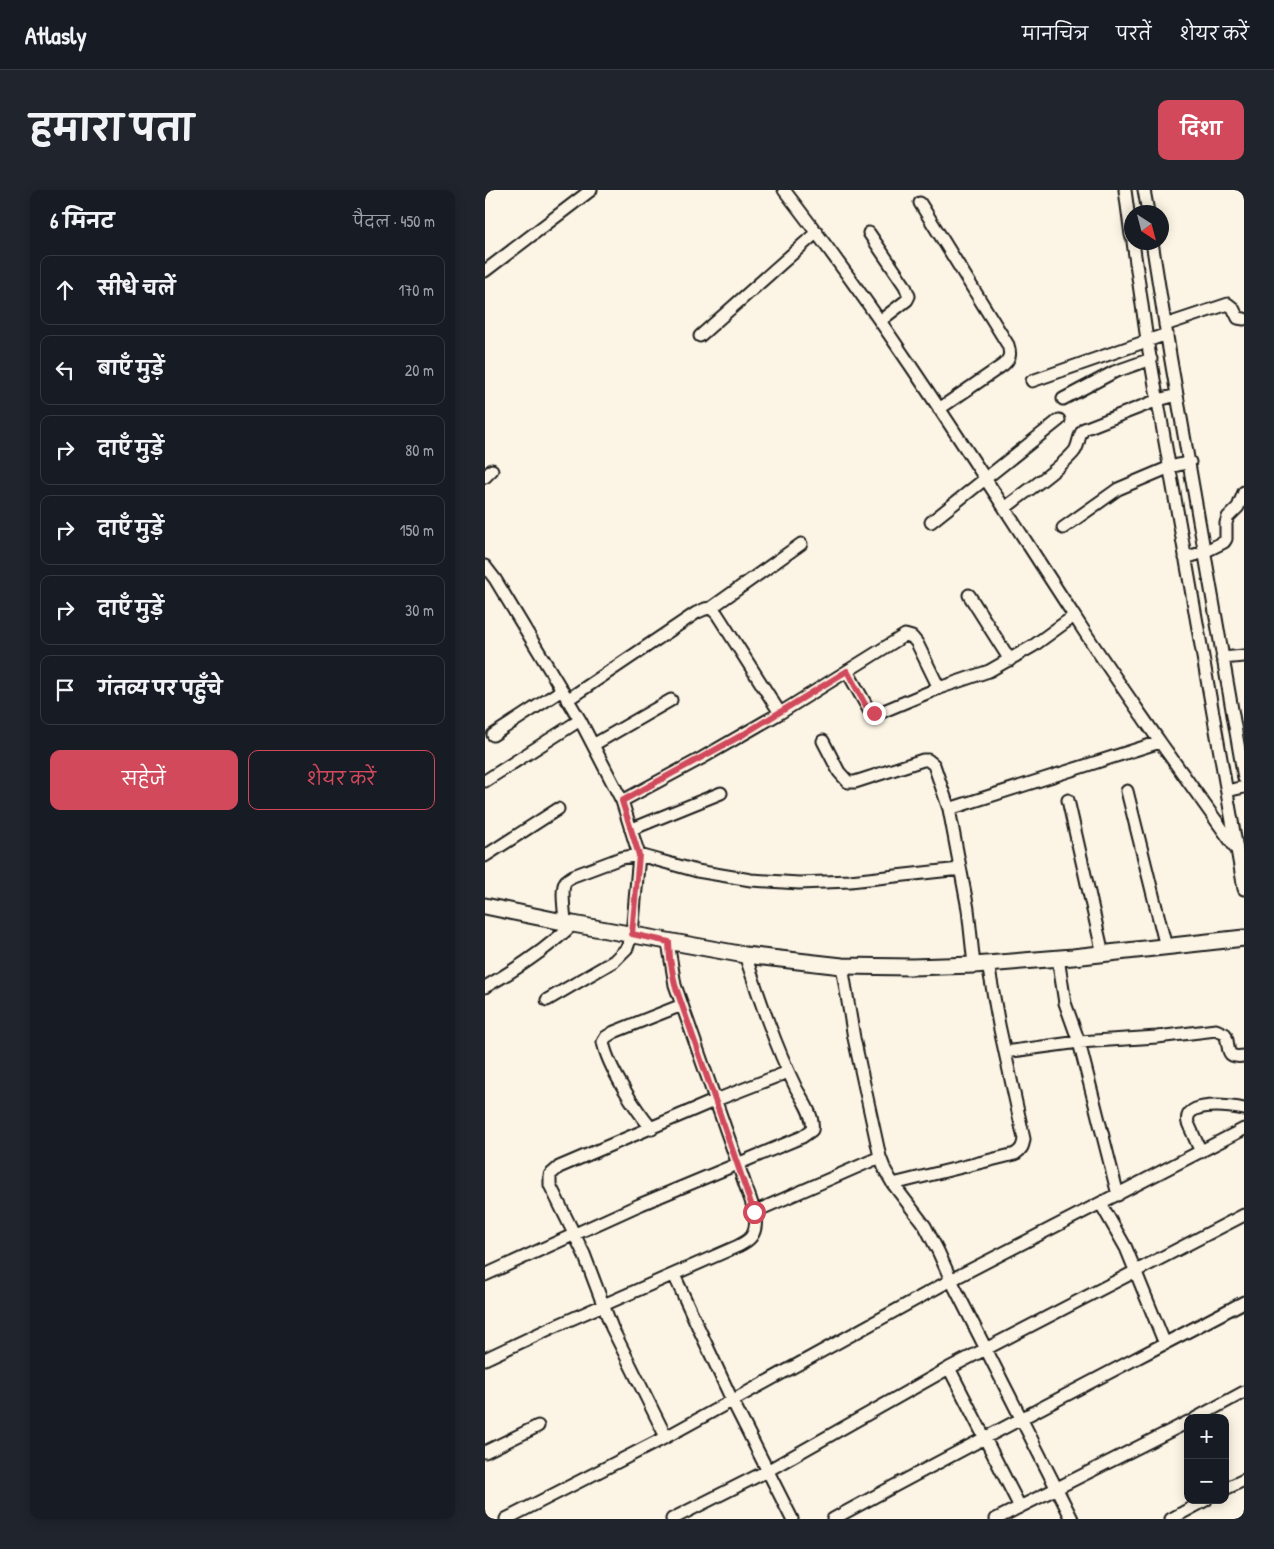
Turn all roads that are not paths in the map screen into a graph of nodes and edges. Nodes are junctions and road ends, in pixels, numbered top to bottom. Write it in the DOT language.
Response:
graph roads {
  1 [pos="591,190"];
  2 [pos="784,190"];
  3 [pos="1125,190"];
  4 [pos="1144,190"];
  5 [pos="921,203"];
  6 [pos="1127,205"];
  7 [pos="1147,205"];
  8 [pos="817,232"];
  9 [pos="869,234"];
  10 [pos="1134,250"];
  11 [pos="1153,250"];
  12 [pos="485,271"];
  13 [pos="1161,302"];
  14 [pos="1142,306"];
  15 [pos="1244,319"];
  16 [pos="880,322"];
  17 [pos="1166,330"];
  18 [pos="700,336"];
  19 [pos="1147,340"];
  20 [pos="1151,359"];
  21 [pos="1032,381"];
  22 [pos="1177,395"];
  23 [pos="1063,399"];
  24 [pos="1158,400"];
  25 [pos="939,409"];
  26 [pos="1059,420"];
  27 [pos="1190,462"];
  28 [pos="1170,467"];
  29 [pos="986,479"];
  30 [pos="1244,492"];
  31 [pos="1005,508"];
  32 [pos="1198,517"];
  33 [pos="931,522"];
  34 [pos="1179,522"];
  35 [pos="1063,528"];
  36 [pos="801,544"];
  37 [pos="1204,552"];
  38 [pos="1185,558"];
  39 [pos="485,566"];
  40 [pos="969,595"];
  41 [pos="711,608"];
  42 [pos="1074,616"];
  43 [pos="1220,646"];
  44 [pos="1201,649"];
  45 [pos="1244,656"];
  46 [pos="1222,658"];
  47 [pos="1010,660"];
  48 [pos="847,671"];
  49 [pos="939,688"];
  50 [pos="565,695"];
  51 [pos="671,700"];
  52 [pos="780,713"];
  53 [pos="579,720"];
  54 [pos="493,735"];
  55 [pos="823,741"];
  56 [pos="1160,742"];
  57 [pos="593,745"];
  58 [pos="1244,778"];
  59 [pos="485,781"];
  60 [pos="1244,787"];
  61 [pos="1127,791"];
  62 [pos="1227,791"];
  63 [pos="721,792"];
  64 [pos="1069,800"];
  65 [pos="622,801"];
  66 [pos="558,808"];
  67 [pos="949,809"];
  68 [pos="632,829"];
  69 [pos="1237,850"];
  70 [pos="639,855"];
  71 [pos="485,856"];
  72 [pos="960,869"];
  73 [pos="1244,889"];
  74 [pos="485,906"];
  75 [pos="569,924"];
  76 [pos="632,934"];
  77 [pos="1244,938"];
  78 [pos="669,942"];
  79 [pos="1165,947"];
  80 [pos="1103,954"];
  81 [pos="745,955"];
  82 [pos="1058,958"];
  83 [pos="981,964"];
  84 [pos="842,966"];
  85 [pos="485,987"];
  86 [pos="547,1000"];
  87 [pos="682,1005"];
  88 [pos="1079,1042"];
  89 [pos="1005,1052"];
  90 [pos="1244,1056"];
  91 [pos="788,1072"];
  92 [pos="716,1100"];
  93 [pos="1244,1109"];
  94 [pos="652,1129"];
  95 [pos="1244,1129"];
  96 [pos="1201,1152"];
  97 [pos="880,1157"];
  98 [pos="739,1164"];
  99 [pos="893,1184"];
  100 [pos="1118,1194"];
  101 [pos="1101,1204"];
  102 [pos="754,1212"];
  103 [pos="1244,1215"];
  104 [pos="575,1234"];
  105 [pos="1137,1272"];
  106 [pos="485,1275"];
  107 [pos="674,1275"];
  108 [pos="951,1280"];
  109 [pos="1244,1302"];
  110 [pos="604,1306"];
  111 [pos="1165,1344"];
  112 [pos="986,1348"];
  113 [pos="485,1359"];
  114 [pos="949,1368"];
  115 [pos="1244,1392"];
  116 [pos="732,1400"];
  117 [pos="1203,1414"];
  118 [pos="1022,1419"];
  119 [pos="1184,1424"];
  120 [pos="538,1426"];
  121 [pos="666,1437"];
  122 [pos="984,1438"];
  123 [pos="485,1452"];
  124 [pos="767,1471"];
  125 [pos="1244,1480"];
  126 [pos="1229,1487"];
  127 [pos="1057,1488"];
  128 [pos="1199,1504"];
  129 [pos="1020,1507"];
  130 [pos="506,1519"];
  131 [pos="672,1519"];
  132 [pos="792,1519"];
  133 [pos="833,1519"];
  134 [pos="996,1519"];
  135 [pos="1072,1519"];
  136 [pos="1171,1519"];
  1 -- 12 [label="street"];
  2 -- 8 [label="street"];
  3 -- 6 [label="street"];
  4 -- 7 [label="street"];
  5 -- 25 [label="street"];
  8 -- 16 [label="street"];
  8 -- 18 [label="street"];
  9 -- 16 [label="street"];
  10 -- 14 [label="street"];
  11 -- 13 [label="street"];
  13 -- 14 [label="street"];
  13 -- 17 [label="street"];
  14 -- 19 [label="street"];
  15 -- 17 [label="street"];
  16 -- 25 [label="street"];
  17 -- 19 [label="street"];
  17 -- 22 [label="street"];
  19 -- 20 [label="street"];
  19 -- 21 [label="street"];
  20 -- 23 [label="street"];
  20 -- 24 [label="street"];
  22 -- 24 [label="street"];
  22 -- 27 [label="street"];
  24 -- 28 [label="street"];
  24 -- 31 [label="street"];
  25 -- 29 [label="street"];
  26 -- 29 [label="street"];
  27 -- 28 [label="street"];
  27 -- 32 [label="street"];
  28 -- 34 [label="street"];
  28 -- 35 [label="street"];
  29 -- 31 [label="street"];
  29 -- 33 [label="street"];
  30 -- 37 [label="street"];
  31 -- 42 [label="street"];
  32 -- 34 [label="street"];
  32 -- 37 [label="street"];
  34 -- 38 [label="street"];
  36 -- 41 [label="street"];
  37 -- 38 [label="street"];
  37 -- 43 [label="street"];
  38 -- 44 [label="street"];
  39 -- 50 [label="street"];
  40 -- 47 [label="street"];
  41 -- 50 [label="street"];
  41 -- 52 [label="street"];
  42 -- 47 [label="street"];
  42 -- 56 [label="street"];
  43 -- 44 [label="street"];
  43 -- 46 [label="street"];
  44 -- 62 [label="street"];
  45 -- 46 [label="street"];
  46 -- 58 [label="street"];
  47 -- 49 [label="street"];
  48 -- 49 [label="street"];
  48 -- 49 [label="street"];
  48 -- 52 [label="street"];
  50 -- 53 [label="street"];
  50 -- 54 [label="street"];
  51 -- 57 [label="street"];
  52 -- 65 [label="street"];
  53 -- 57 [label="street"];
  53 -- 59 [label="street"];
  55 -- 67 [label="street"];
  56 -- 67 [label="street"];
  56 -- 69 [label="street"];
  57 -- 65 [label="street"];
  60 -- 62 [label="street"];
  61 -- 79 [label="street"];
  62 -- 69 [label="street"];
  63 -- 68 [label="street"];
  64 -- 80 [label="street"];
  65 -- 68 [label="street"];
  66 -- 71 [label="street"];
  67 -- 72 [label="street"];
  68 -- 70 [label="street"];
  69 -- 73 [label="street"];
  70 -- 72 [label="street"];
  70 -- 75 [label="street"];
  70 -- 76 [label="street"];
  72 -- 83 [label="street"];
  74 -- 75 [label="street"];
  75 -- 76 [label="street"];
  75 -- 85 [label="street"];
  76 -- 78 [label="street"];
  76 -- 86 [label="street"];
  77 -- 79 [label="street"];
  78 -- 81 [label="street"];
  78 -- 87 [label="street"];
  79 -- 80 [label="street"];
  80 -- 82 [label="street"];
  81 -- 84 [label="street"];
  81 -- 91 [label="street"];
  82 -- 83 [label="street"];
  82 -- 88 [label="street"];
  83 -- 84 [label="street"];
  83 -- 89 [label="street"];
  84 -- 97 [label="street"];
  87 -- 92 [label="street"];
  87 -- 94 [label="street"];
  88 -- 89 [label="street"];
  88 -- 90 [label="street"];
  88 -- 100 [label="street"];
  89 -- 99 [label="street"];
  91 -- 92 [label="street"];
  91 -- 98 [label="street"];
  92 -- 94 [label="street"];
  92 -- 98 [label="street"];
  93 -- 96 [label="street"];
  94 -- 104 [label="street"];
  95 -- 96 [label="street"];
  96 -- 100 [label="street"];
  97 -- 99 [label="street"];
  97 -- 102 [label="street"];
  98 -- 102 [label="street"];
  98 -- 104 [label="street"];
  99 -- 108 [label="street"];
  100 -- 101 [label="street"];
  101 -- 105 [label="street"];
  101 -- 108 [label="street"];
  102 -- 107 [label="street"];
  103 -- 105 [label="street"];
  104 -- 106 [label="street"];
  104 -- 110 [label="street"];
  105 -- 111 [label="street"];
  105 -- 112 [label="street"];
  107 -- 110 [label="street"];
  107 -- 116 [label="street"];
  108 -- 112 [label="street"];
  108 -- 116 [label="street"];
  109 -- 111 [label="street"];
  110 -- 113 [label="street"];
  110 -- 121 [label="street"];
  111 -- 118 [label="street"];
  112 -- 114 [label="street"];
  112 -- 118 [label="street"];
  114 -- 122 [label="street"];
  114 -- 124 [label="street"];
  115 -- 117 [label="street"];
  116 -- 121 [label="street"];
  116 -- 124 [label="street"];
  118 -- 122 [label="street"];
  118 -- 127 [label="street"];
  119 -- 127 [label="street"];
  120 -- 123 [label="street"];
  121 -- 130 [label="street"];
  122 -- 129 [label="street"];
  122 -- 133 [label="street"];
  124 -- 131 [label="street"];
  124 -- 132 [label="street"];
  125 -- 126 [label="street"];
  127 -- 129 [label="street"];
  127 -- 135 [label="street"];
  128 -- 136 [label="street"];
  129 -- 134 [label="street"];
}
